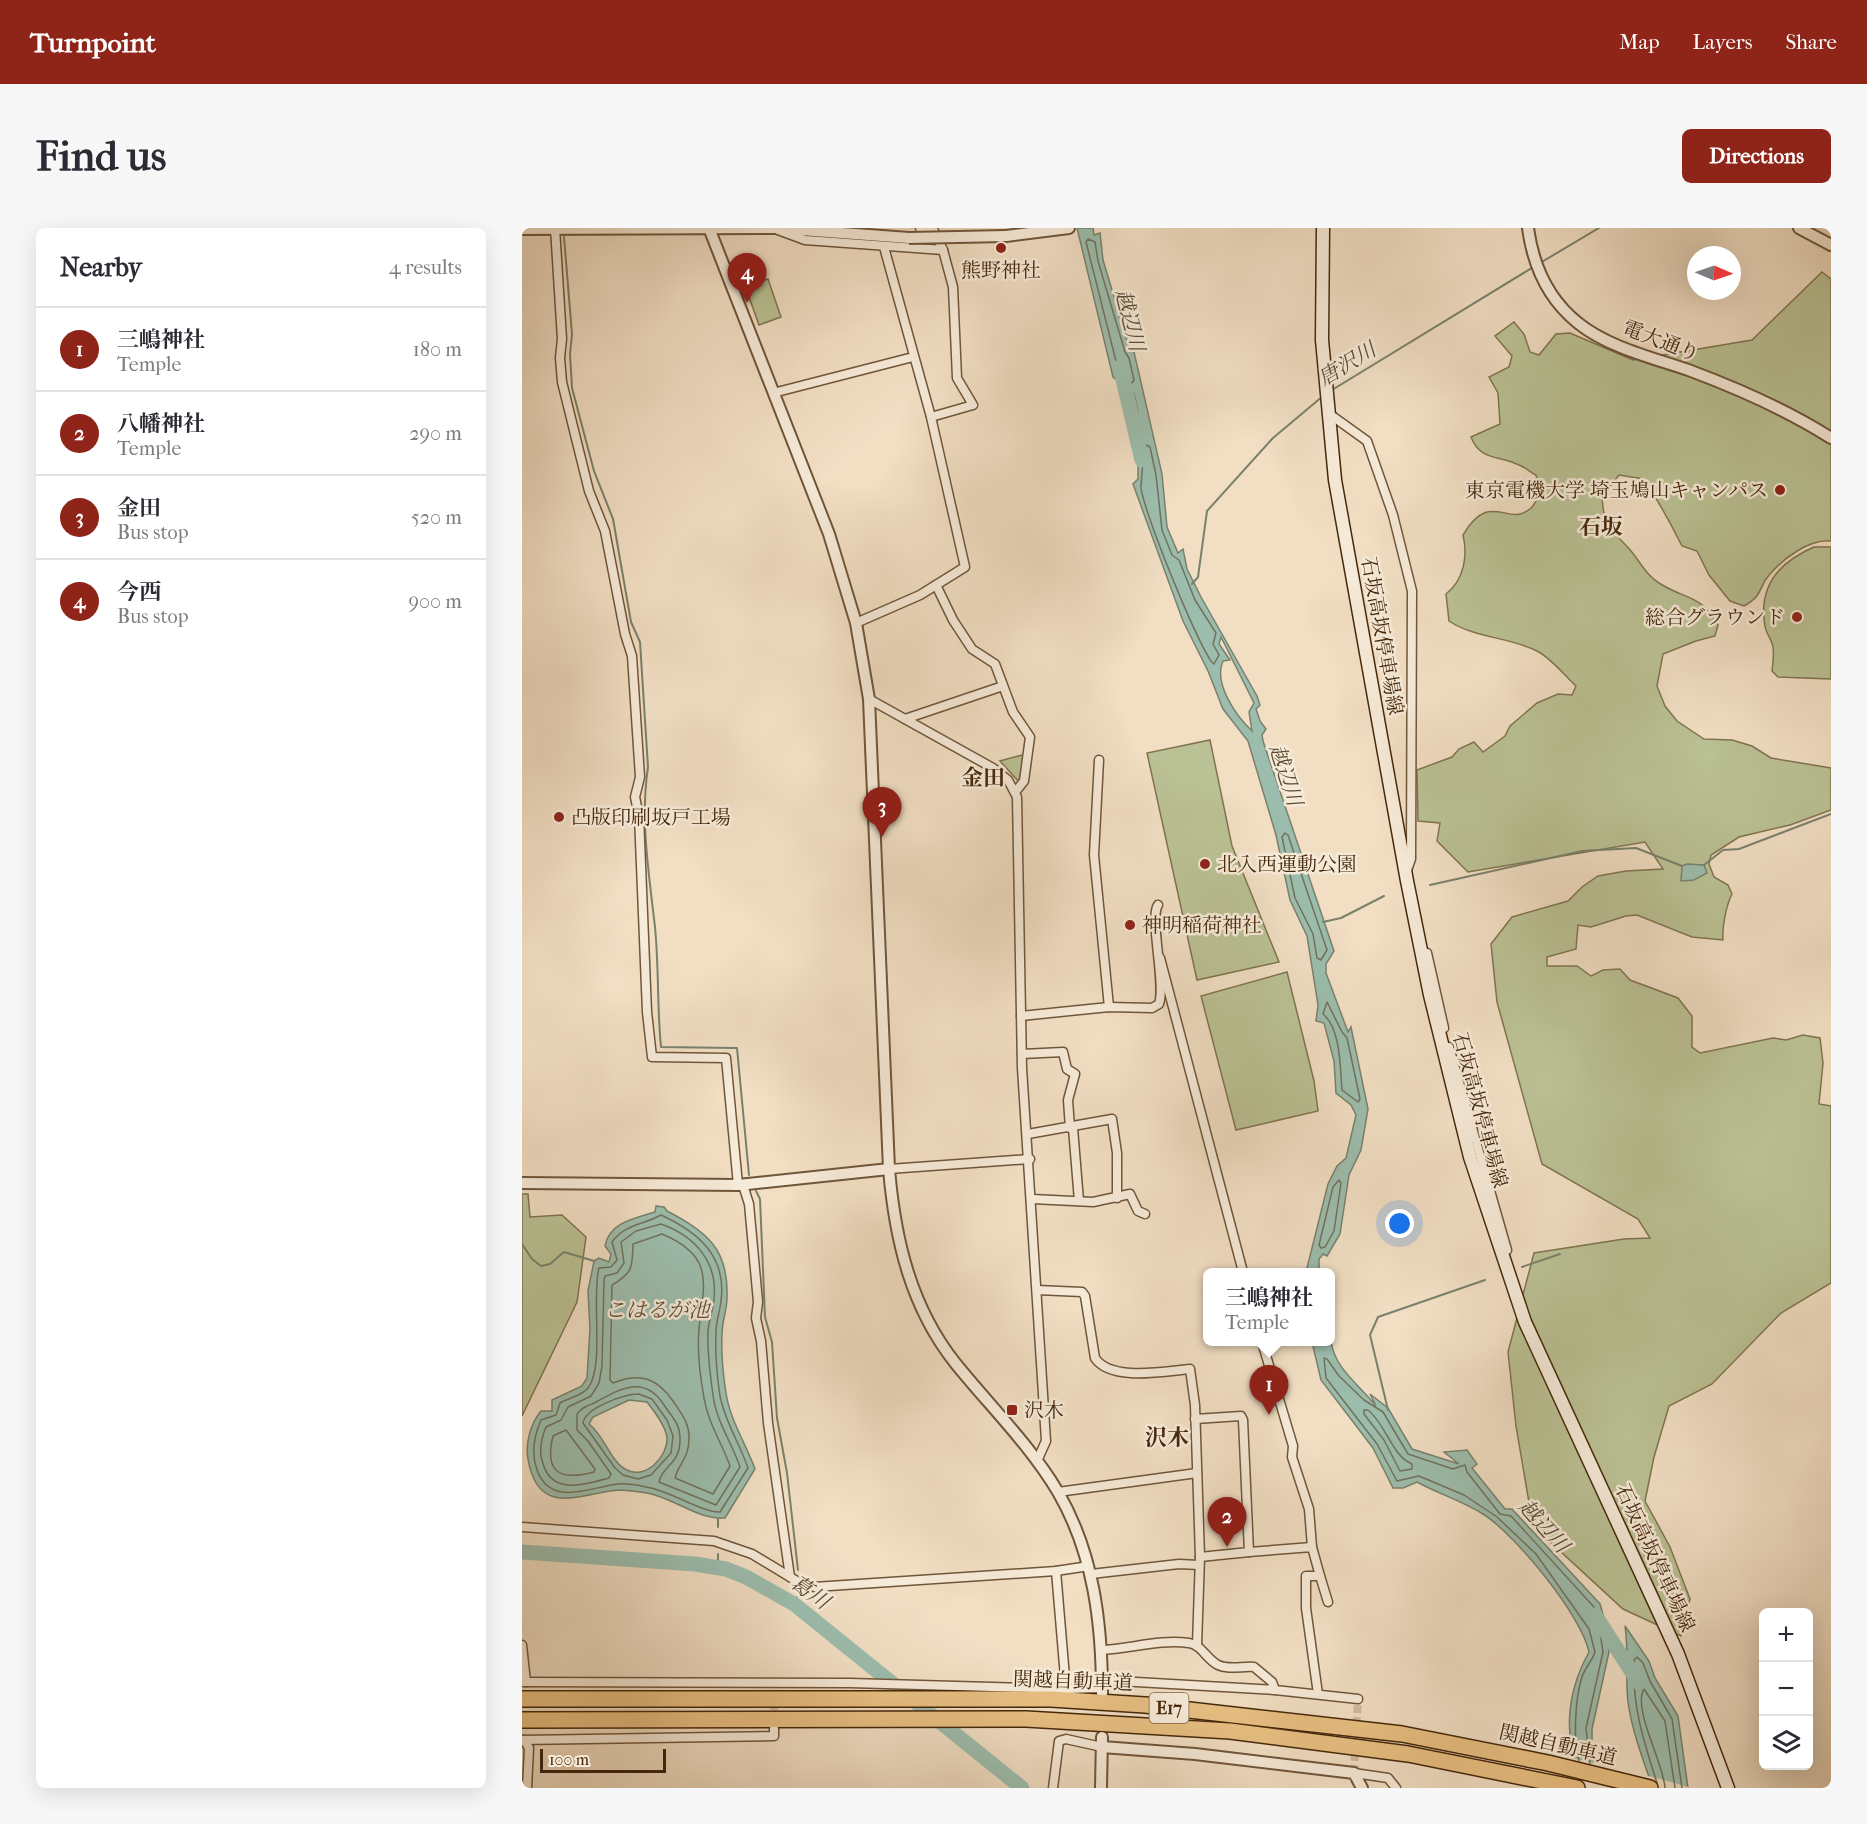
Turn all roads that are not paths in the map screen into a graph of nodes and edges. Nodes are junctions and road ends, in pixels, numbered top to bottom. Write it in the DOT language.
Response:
graph roads {
  1 [pos="555,228"];
  2 [pos="776,228"];
  3 [pos="920,228"];
  4 [pos="1069,228"];
  5 [pos="1323,228"];
  6 [pos="1528,228"];
  7 [pos="1799,228"];
  8 [pos="522,229"];
  9 [pos="709,229"];
  10 [pos="1831,244"];
  11 [pos="884,247"];
  12 [pos="943,250"];
  13 [pos="913,357"];
  14 [pos="774,393"];
  15 [pos="1327,408"];
  16 [pos="931,417"];
  17 [pos="1831,438"];
  18 [pos="936,585"];
  19 [pos="856,623"];
  20 [pos="1003,686"];
  21 [pos="869,699"];
  22 [pos="905,719"];
  23 [pos="1099,760"];
  24 [pos="1016,791"];
  25 [pos="1406,877"];
  26 [pos="1158,905"];
  27 [pos="1160,958"];
  28 [pos="1109,1007"];
  29 [pos="1022,1017"];
  30 [pos="1022,1054"];
  31 [pos="1072,1128"];
  32 [pos="1028,1134"];
  33 [pos="1030,1159"];
  34 [pos="889,1169"];
  35 [pos="522,1183"];
  36 [pos="740,1185"];
  37 [pos="1118,1198"];
  38 [pos="1032,1199"];
  39 [pos="1078,1201"];
  40 [pos="1146,1214"];
  41 [pos="1242,1268"];
  42 [pos="1037,1290"];
  43 [pos="1263,1346"];
  44 [pos="1195,1419"];
  45 [pos="1037,1461"];
  46 [pos="1197,1473"];
  47 [pos="1058,1492"];
  48 [pos="522,1527"];
  49 [pos="1312,1547"];
  50 [pos="1249,1552"];
  51 [pos="1199,1561"];
  52 [pos="1090,1570"];
  53 [pos="1056,1571"];
  54 [pos="1320,1576"];
  55 [pos="790,1577"];
  56 [pos="1328,1602"];
  57 [pos="522,1645"];
  58 [pos="1197,1645"];
  59 [pos="1101,1650"];
  60 [pos="524,1682"];
  61 [pos="1102,1687"];
  62 [pos="1066,1689"];
  63 [pos="1275,1690"];
  64 [pos="1318,1694"];
  65 [pos="522,1699"];
  66 [pos="1359,1699"];
  67 [pos="522,1720"];
  68 [pos="774,1730"];
  69 [pos="523,1740"];
  70 [pos="1102,1742"];
  71 [pos="1354,1773"];
  72 [pos="526,1788"];
  73 [pos="1053,1788"];
  74 [pos="1101,1788"];
  75 [pos="1362,1788"];
  76 [pos="1396,1788"];
  77 [pos="1578,1788"];
  78 [pos="1650,1788"];
  79 [pos="1728,1788"];
  1 -- 8 [label="street"];
  1 -- 9 [label="street"];
  1 -- 36 [label="street"];
  2 -- 4 [label="street, bridge"];
  2 -- 9 [label="street"];
  2 -- 11 [label="street"];
  3 -- 12 [label="street"];
  5 -- 15 [label="main road, 石坂高坂停車場線"];
  6 -- 17 [label="street, 電大通り"];
  7 -- 10 [label="street"];
  9 -- 14 [label="street"];
  11 -- 12 [label="street"];
  11 -- 13 [label="street"];
  12 -- 16 [label="street"];
  13 -- 14 [label="street"];
  13 -- 16 [label="street"];
  14 -- 19 [label="street"];
  15 -- 25 [label="main road, 石坂高坂停車場線"];
  15 -- 25 [label="street"];
  16 -- 18 [label="street"];
  18 -- 19 [label="street"];
  18 -- 20 [label="street"];
  19 -- 21 [label="street"];
  20 -- 22 [label="street"];
  20 -- 24 [label="street"];
  21 -- 22 [label="street"];
  21 -- 34 [label="street"];
  22 -- 24 [label="street"];
  23 -- 28 [label="street"];
  24 -- 29 [label="street"];
  25 -- 79 [label="main road, 石坂高坂停車場線"];
  26 -- 27 [label="street"];
  27 -- 28 [label="street"];
  27 -- 41 [label="street"];
  28 -- 29 [label="street"];
  29 -- 30 [label="street"];
  30 -- 31 [label="street"];
  30 -- 32 [label="street"];
  31 -- 32 [label="street"];
  31 -- 37 [label="street"];
  31 -- 39 [label="street"];
  32 -- 33 [label="street"];
  33 -- 34 [label="street"];
  33 -- 38 [label="street"];
  34 -- 36 [label="street"];
  34 -- 45 [label="street"];
  35 -- 36 [label="street"];
  36 -- 55 [label="street"];
  37 -- 39 [label="street"];
  37 -- 40 [label="street"];
  38 -- 39 [label="street"];
  38 -- 42 [label="street"];
  42 -- 44 [label="street"];
  42 -- 45 [label="street"];
  43 -- 49 [label="street"];
  44 -- 46 [label="street"];
  44 -- 50 [label="street"];
  45 -- 47 [label="street"];
  46 -- 47 [label="street"];
  46 -- 51 [label="street"];
  47 -- 52 [label="street"];
  48 -- 55 [label="street"];
  49 -- 50 [label="street"];
  49 -- 54 [label="street"];
  50 -- 51 [label="street"];
  51 -- 52 [label="street"];
  51 -- 58 [label="street"];
  52 -- 53 [label="street"];
  52 -- 59 [label="street"];
  53 -- 55 [label="street"];
  53 -- 62 [label="street"];
  54 -- 56 [label="street"];
  54 -- 64 [label="street"];
  57 -- 60 [label="street"];
  58 -- 59 [label="street"];
  58 -- 63 [label="street"];
  59 -- 61 [label="street"];
  60 -- 62 [label="street"];
  61 -- 62 [label="street"];
  61 -- 63 [label="street"];
  63 -- 64 [label="street"];
  64 -- 66 [label="street"];
  65 -- 78 [label="highway, 関越自動車道 / E17"];
  67 -- 77 [label="highway, 関越自動車道 / E17"];
  68 -- 69 [label="street"];
  69 -- 72 [label="street"];
  70 -- 71 [label="street"];
  70 -- 73 [label="street"];
  70 -- 74 [label="street"];
  71 -- 75 [label="street"];
  71 -- 76 [label="street"];
}
